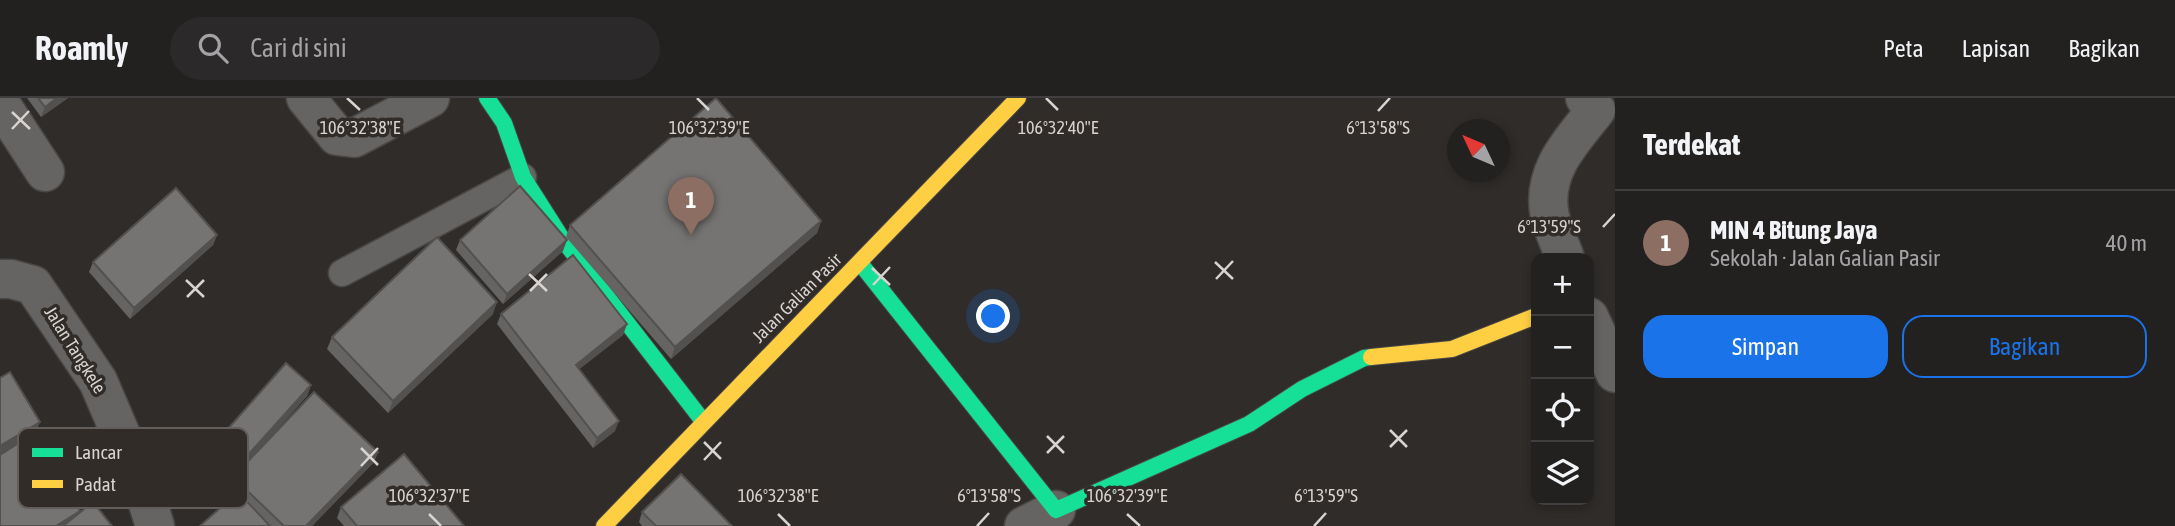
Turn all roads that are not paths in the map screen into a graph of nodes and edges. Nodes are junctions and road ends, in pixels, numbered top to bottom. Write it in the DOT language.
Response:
graph roads {
  1 [pos="306,98"];
  2 [pos="430,98"];
  3 [pos="487,98"];
  4 [pos="1018,98"];
  5 [pos="0,103"];
  6 [pos="1599,104"];
  7 [pos="45,172"];
  8 [pos="523,177"];
  9 [pos="1563,253"];
  10 [pos="860,263"];
  11 [pos="342,273"];
  12 [pos="0,279"];
  13 [pos="1531,318"];
  14 [pos="1594,328"];
  15 [pos="1615,373"];
  16 [pos="703,421"];
  17 [pos="118,428"];
  18 [pos="149,508"];
  19 [pos="1040,518"];
  20 [pos="155,526"];
  21 [pos="604,526"];
  1 -- 2 [label="street"];
  3 -- 8 [label="street"];
  4 -- 10 [label="street, Jalan Galian Pasir"];
  5 -- 7 [label="street"];
  6 -- 9 [label="street"];
  8 -- 11 [label="lane"];
  8 -- 16 [label="street"];
  10 -- 16 [label="street, Jalan Galian Pasir"];
  10 -- 19 [label="street"];
  12 -- 17 [label="street, Jalan Tangkele"];
  13 -- 19 [label="street"];
  14 -- 15 [label="street"];
  16 -- 21 [label="street, Jalan Galian Pasir"];
  18 -- 20 [label="street, Jalan Tangkele"];
}
